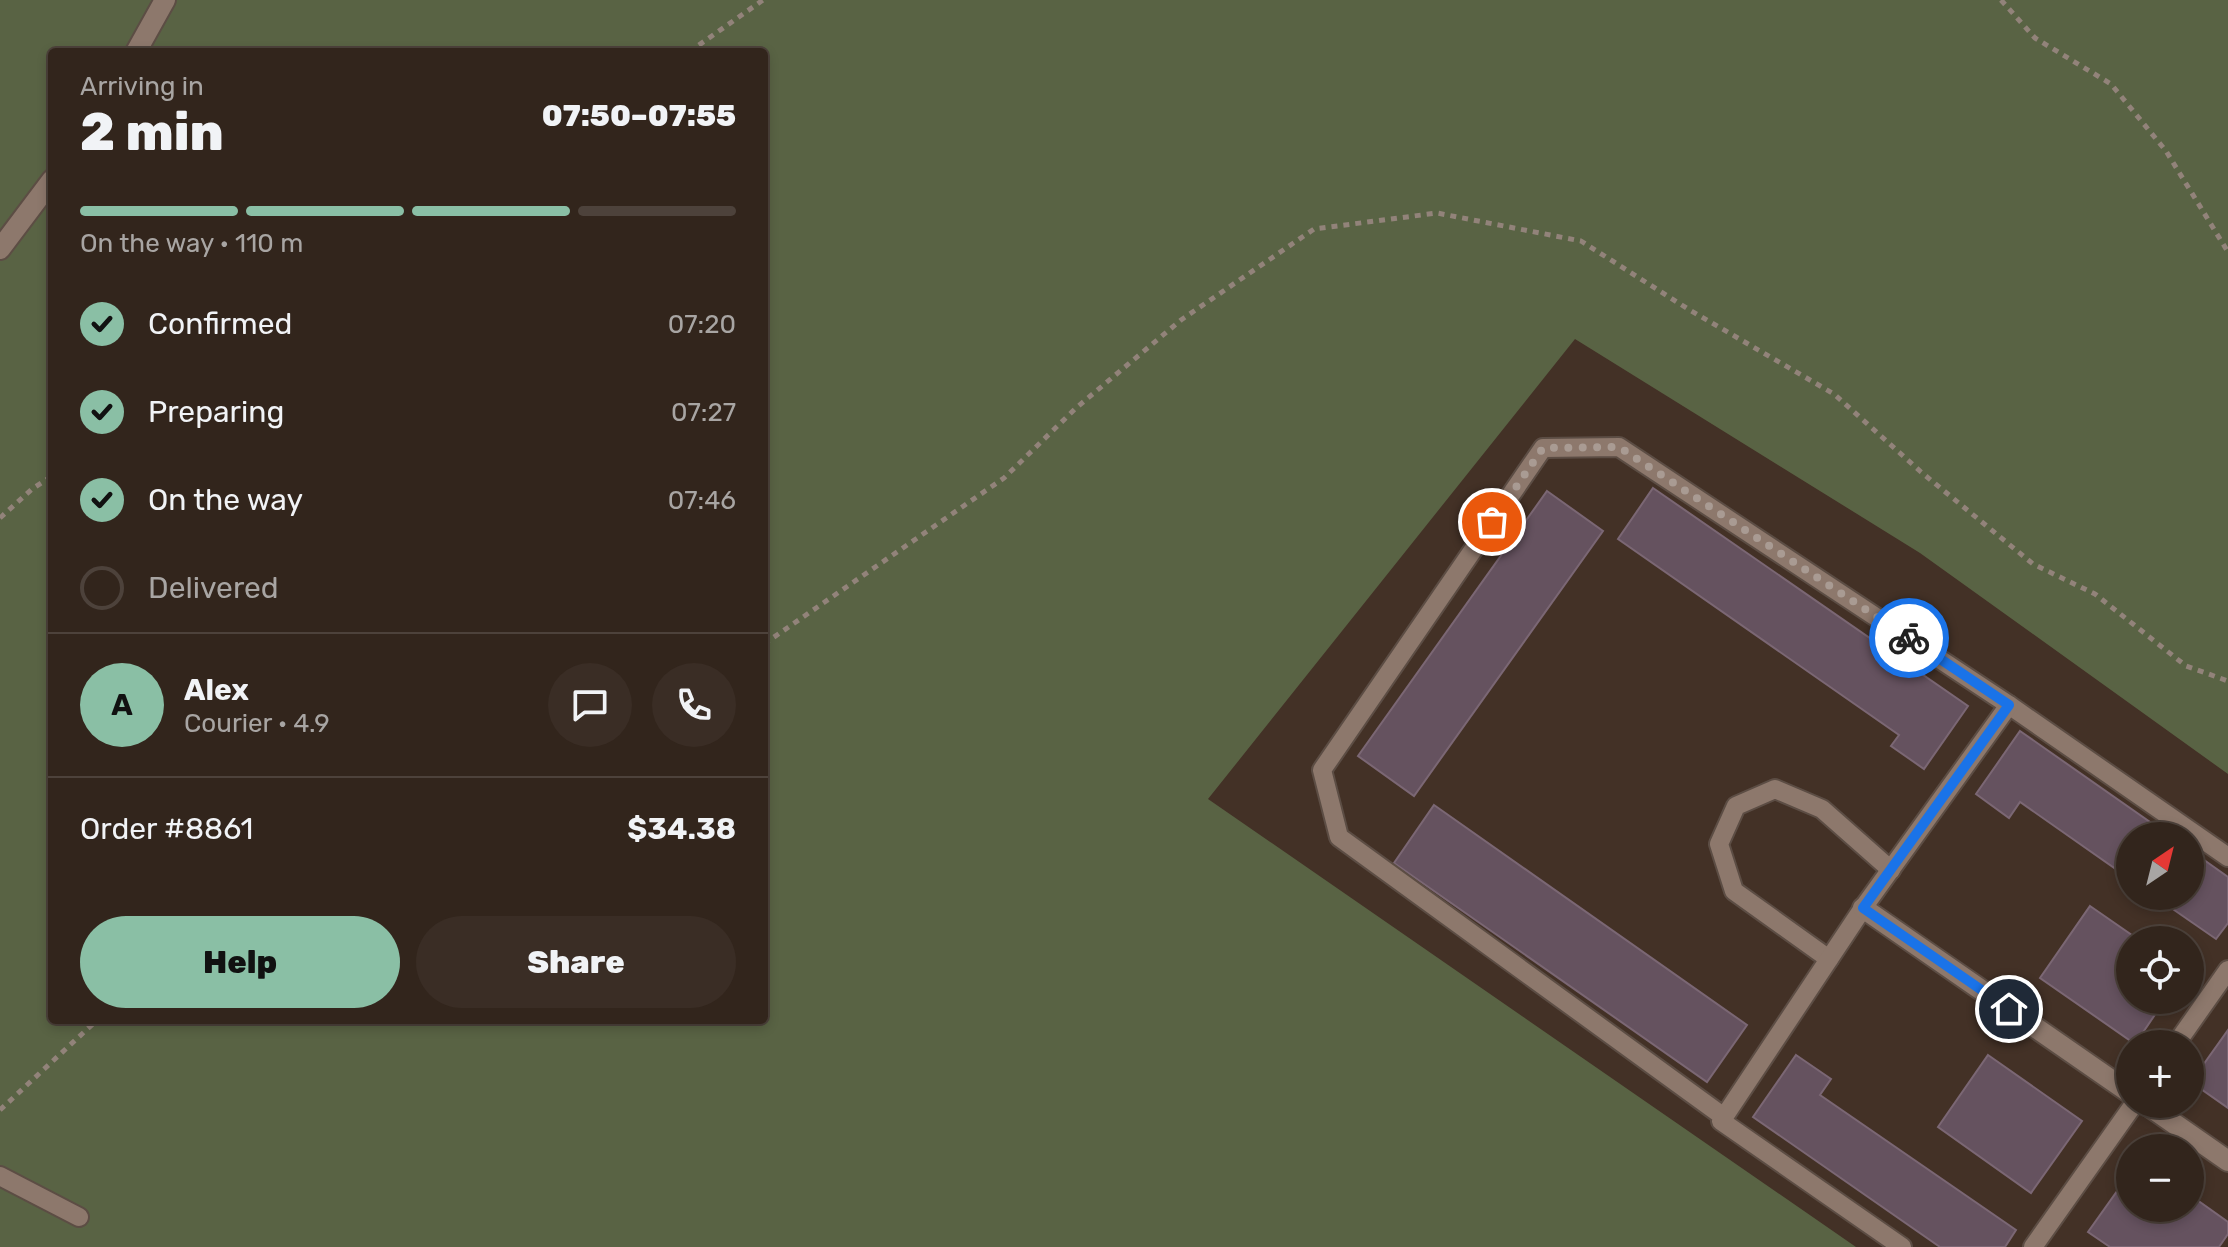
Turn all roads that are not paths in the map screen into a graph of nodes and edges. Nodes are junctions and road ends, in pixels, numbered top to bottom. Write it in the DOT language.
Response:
graph roads {
  1 [pos="165,0"];
  2 [pos="138,48"];
  3 [pos="48,185"];
  4 [pos="0,249"];
  5 [pos="2009,705"];
  6 [pos="2228,857"];
  7 [pos="1891,870"];
  8 [pos="1863,908"];
  9 [pos="1829,959"];
  10 [pos="2228,970"];
  11 [pos="2186,1030"];
  12 [pos="2116,1083"];
  13 [pos="1724,1117"];
  14 [pos="2124,1118"];
  15 [pos="2166,1118"];
  16 [pos="2228,1161"];
  17 [pos="0,1176"];
  18 [pos="79,1217"];
  19 [pos="1902,1247"];
  20 [pos="2033,1247"];
  1 -- 2 [label="street"];
  3 -- 4 [label="street"];
  5 -- 6 [label="lane"];
  5 -- 7 [label="lane"];
  5 -- 13 [label="lane"];
  7 -- 8 [label="lane"];
  7 -- 9 [label="lane"];
  8 -- 9 [label="lane"];
  8 -- 12 [label="street"];
  9 -- 13 [label="lane"];
  10 -- 11 [label="lane"];
  13 -- 19 [label="lane"];
  14 -- 20 [label="lane"];
  15 -- 16 [label="street"];
  17 -- 18 [label="lane"];
}
